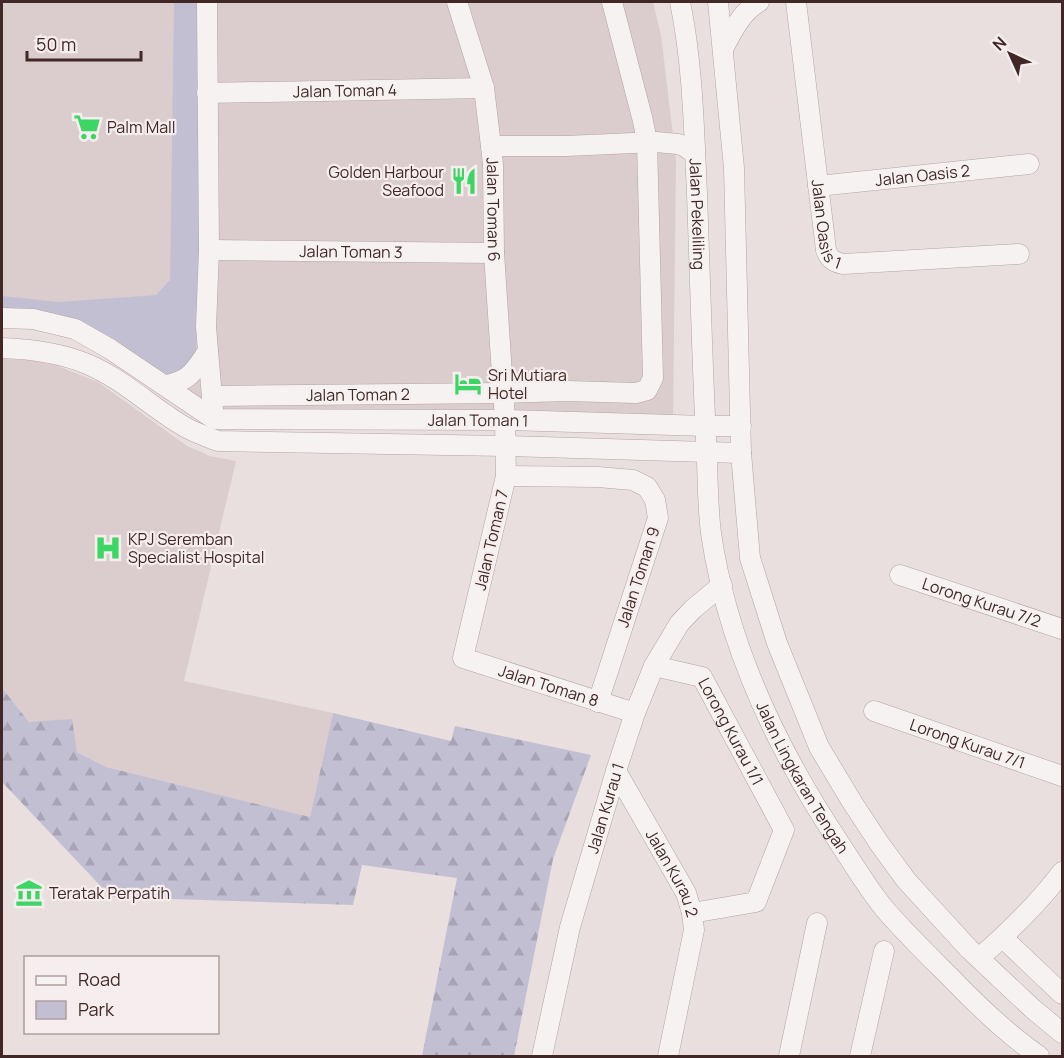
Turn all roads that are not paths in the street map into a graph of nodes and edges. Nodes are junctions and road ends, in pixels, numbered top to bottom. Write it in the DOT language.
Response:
graph roads {
  1 [pos="207,2"];
  2 [pos="457,2"];
  3 [pos="612,2"];
  4 [pos="680,2"];
  5 [pos="718,2"];
  6 [pos="759,2"];
  7 [pos="796,2"];
  8 [pos="723,49"];
  9 [pos="484,88"];
  10 [pos="207,93"];
  11 [pos="694,115"];
  12 [pos="651,142"];
  13 [pos="491,146"];
  14 [pos="695,154"];
  15 [pos="1029,164"];
  16 [pos="818,186"];
  17 [pos="209,250"];
  18 [pos="494,253"];
  19 [pos="1019,254"];
  20 [pos="2,318"];
  21 [pos="2,348"];
  22 [pos="208,351"];
  23 [pos="166,386"];
  24 [pos="502,393"];
  25 [pos="312,395"];
  26 [pos="212,396"];
  27 [pos="214,419"];
  28 [pos="313,420"];
  29 [pos="505,420"];
  30 [pos="706,426"];
  31 [pos="741,426"];
  32 [pos="218,441"];
  33 [pos="505,446"];
  34 [pos="707,451"];
  35 [pos="741,453"];
  36 [pos="506,476"];
  37 [pos="900,575"];
  38 [pos="722,585"];
  39 [pos="1062,629"];
  40 [pos="463,658"];
  41 [pos="654,666"];
  42 [pos="598,702"];
  43 [pos="874,711"];
  44 [pos="635,713"];
  45 [pos="615,771"];
  46 [pos="1062,776"];
  47 [pos="1062,872"];
  48 [pos="692,913"];
  49 [pos="817,924"];
  50 [pos="1003,938"];
  51 [pos="884,951"];
  52 [pos="979,958"];
  53 [pos="1062,994"];
  54 [pos="1062,1033"];
  55 [pos="542,1056"];
  56 [pos="668,1056"];
  57 [pos="789,1056"];
  58 [pos="860,1056"];
  59 [pos="1039,1056"];
  1 -- 10 [label="street"];
  2 -- 9 [label="street, Jalan Toman 6"];
  3 -- 12 [label="street"];
  4 -- 11 [label="street, Jalan Pekeliling"];
  5 -- 8 [label="street"];
  6 -- 8 [label="street"];
  7 -- 16 [label="street, Jalan Oasis 1"];
  8 -- 31 [label="street"];
  9 -- 10 [label="street, Jalan Toman 4"];
  9 -- 13 [label="street, Jalan Toman 6"];
  10 -- 17 [label="street"];
  11 -- 12 [label="street"];
  11 -- 14 [label="street, Jalan Pekeliling"];
  12 -- 13 [label="street"];
  12 -- 14 [label="street"];
  12 -- 24 [label="street, Jalan Toman 2"];
  13 -- 18 [label="street, Jalan Toman 6"];
  14 -- 30 [label="street, Jalan Pekeliling"];
  15 -- 16 [label="street, Jalan Oasis 2"];
  16 -- 19 [label="street, Jalan Oasis 1"];
  17 -- 18 [label="street, Jalan Toman 3"];
  17 -- 22 [label="street"];
  18 -- 24 [label="street, Jalan Toman 6"];
  20 -- 23 [label="street"];
  21 -- 32 [label="street, Jalan Toman 1"];
  22 -- 23 [label="street"];
  22 -- 26 [label="street"];
  23 -- 27 [label="street"];
  24 -- 25 [label="street, Jalan Toman 2"];
  24 -- 29 [label="street, Jalan Toman 6"];
  25 -- 26 [label="street, Jalan Toman 2"];
  25 -- 28 [label="street"];
  26 -- 27 [label="street"];
  27 -- 28 [label="street, Jalan Toman 1"];
  27 -- 32 [label="street"];
  28 -- 29 [label="street, Jalan Toman 1"];
  29 -- 30 [label="street, Jalan Toman 1"];
  29 -- 33 [label="street, Jalan Toman 7"];
  30 -- 31 [label="street, Jalan Toman 1"];
  30 -- 34 [label="street, Jalan Lingkaran Tengah"];
  31 -- 35 [label="street, Jalan Lingkaran Tengah"];
  32 -- 33 [label="street, Jalan Toman 1"];
  33 -- 34 [label="street, Jalan Toman 1"];
  33 -- 36 [label="street, Jalan Toman 7"];
  34 -- 35 [label="street, Jalan Toman 1"];
  34 -- 38 [label="street, Jalan Lingkaran Tengah"];
  35 -- 52 [label="street, Jalan Lingkaran Tengah"];
  36 -- 40 [label="street, Jalan Toman 7"];
  36 -- 42 [label="street, Jalan Toman 9"];
  37 -- 39 [label="street, Lorong Kurau 7/2"];
  38 -- 41 [label="street, Jalan Kurau 1"];
  38 -- 59 [label="street, Jalan Lingkaran Tengah"];
  40 -- 42 [label="street, Jalan Toman 8"];
  41 -- 44 [label="street, Jalan Kurau 1"];
  41 -- 48 [label="street, Lorong Kurau 1/1"];
  42 -- 44 [label="street, Jalan Toman 8"];
  43 -- 46 [label="street, Lorong Kurau 7/1"];
  44 -- 45 [label="street, Jalan Kurau 1"];
  45 -- 48 [label="street, Jalan Kurau 2"];
  45 -- 55 [label="street, Jalan Kurau 1"];
  47 -- 50 [label="street"];
  48 -- 56 [label="street, Jalan Kurau 2"];
  49 -- 57 [label="street"];
  50 -- 52 [label="street"];
  50 -- 53 [label="street"];
  51 -- 58 [label="street"];
  52 -- 54 [label="street, Jalan Lingkaran Tengah"];
}
